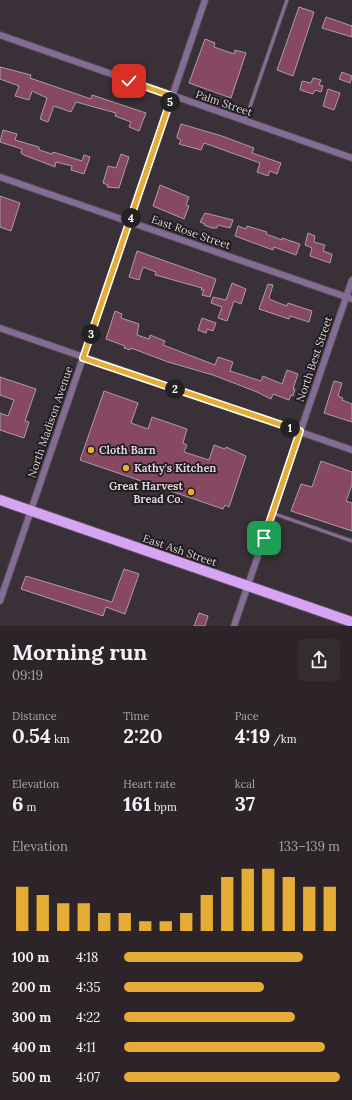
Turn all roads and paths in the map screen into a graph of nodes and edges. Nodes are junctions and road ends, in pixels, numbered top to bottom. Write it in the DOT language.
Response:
graph roads {
  1 [pos="205,0"];
  2 [pos="287,0"];
  3 [pos="0,35"];
  4 [pos="172,96"];
  5 [pos="245,121"];
  6 [pos="352,158"];
  7 [pos="0,177"];
  8 [pos="130,222"];
  9 [pos="352,280"];
  10 [pos="349,298"];
  11 [pos="0,328"];
  12 [pos="83,358"];
  13 [pos="300,431"];
  14 [pos="352,450"];
  15 [pos="0,500"];
  16 [pos="31,511"];
  17 [pos="272,513"];
  18 [pos="352,541"];
  19 [pos="248,586"];
  20 [pos="0,601"];
  21 [pos="352,622"];
  22 [pos="234,626"];
  23 [pos="351,626"];
  1 -- 4 [label="street, North Madison Avenue"];
  2 -- 5 [label="lane"];
  3 -- 4 [label="street, Palm Street"];
  4 -- 5 [label="street, Palm Street"];
  4 -- 8 [label="street, North Madison Avenue"];
  5 -- 6 [label="street, Palm Street"];
  7 -- 8 [label="street, East Rose Street"];
  8 -- 10 [label="street, East Rose Street"];
  8 -- 12 [label="street, North Madison Avenue"];
  9 -- 10 [label="street, North Best Street"];
  10 -- 13 [label="street, North Best Street"];
  11 -- 12 [label="street"];
  12 -- 13 [label="street"];
  12 -- 16 [label="street, North Madison Avenue"];
  13 -- 14 [label="street"];
  13 -- 17 [label="street, North Best Street"];
  15 -- 16 [label="main road, East Ash Street"];
  16 -- 19 [label="main road, East Ash Street"];
  16 -- 20 [label="street, North Madison Avenue"];
  17 -- 18 [label="lane"];
  17 -- 19 [label="street, North Best Street"];
  19 -- 21 [label="main road, East Ash Street"];
  19 -- 22 [label="street, North Best Street"];
  21 -- 23 [label="lane"];
}
